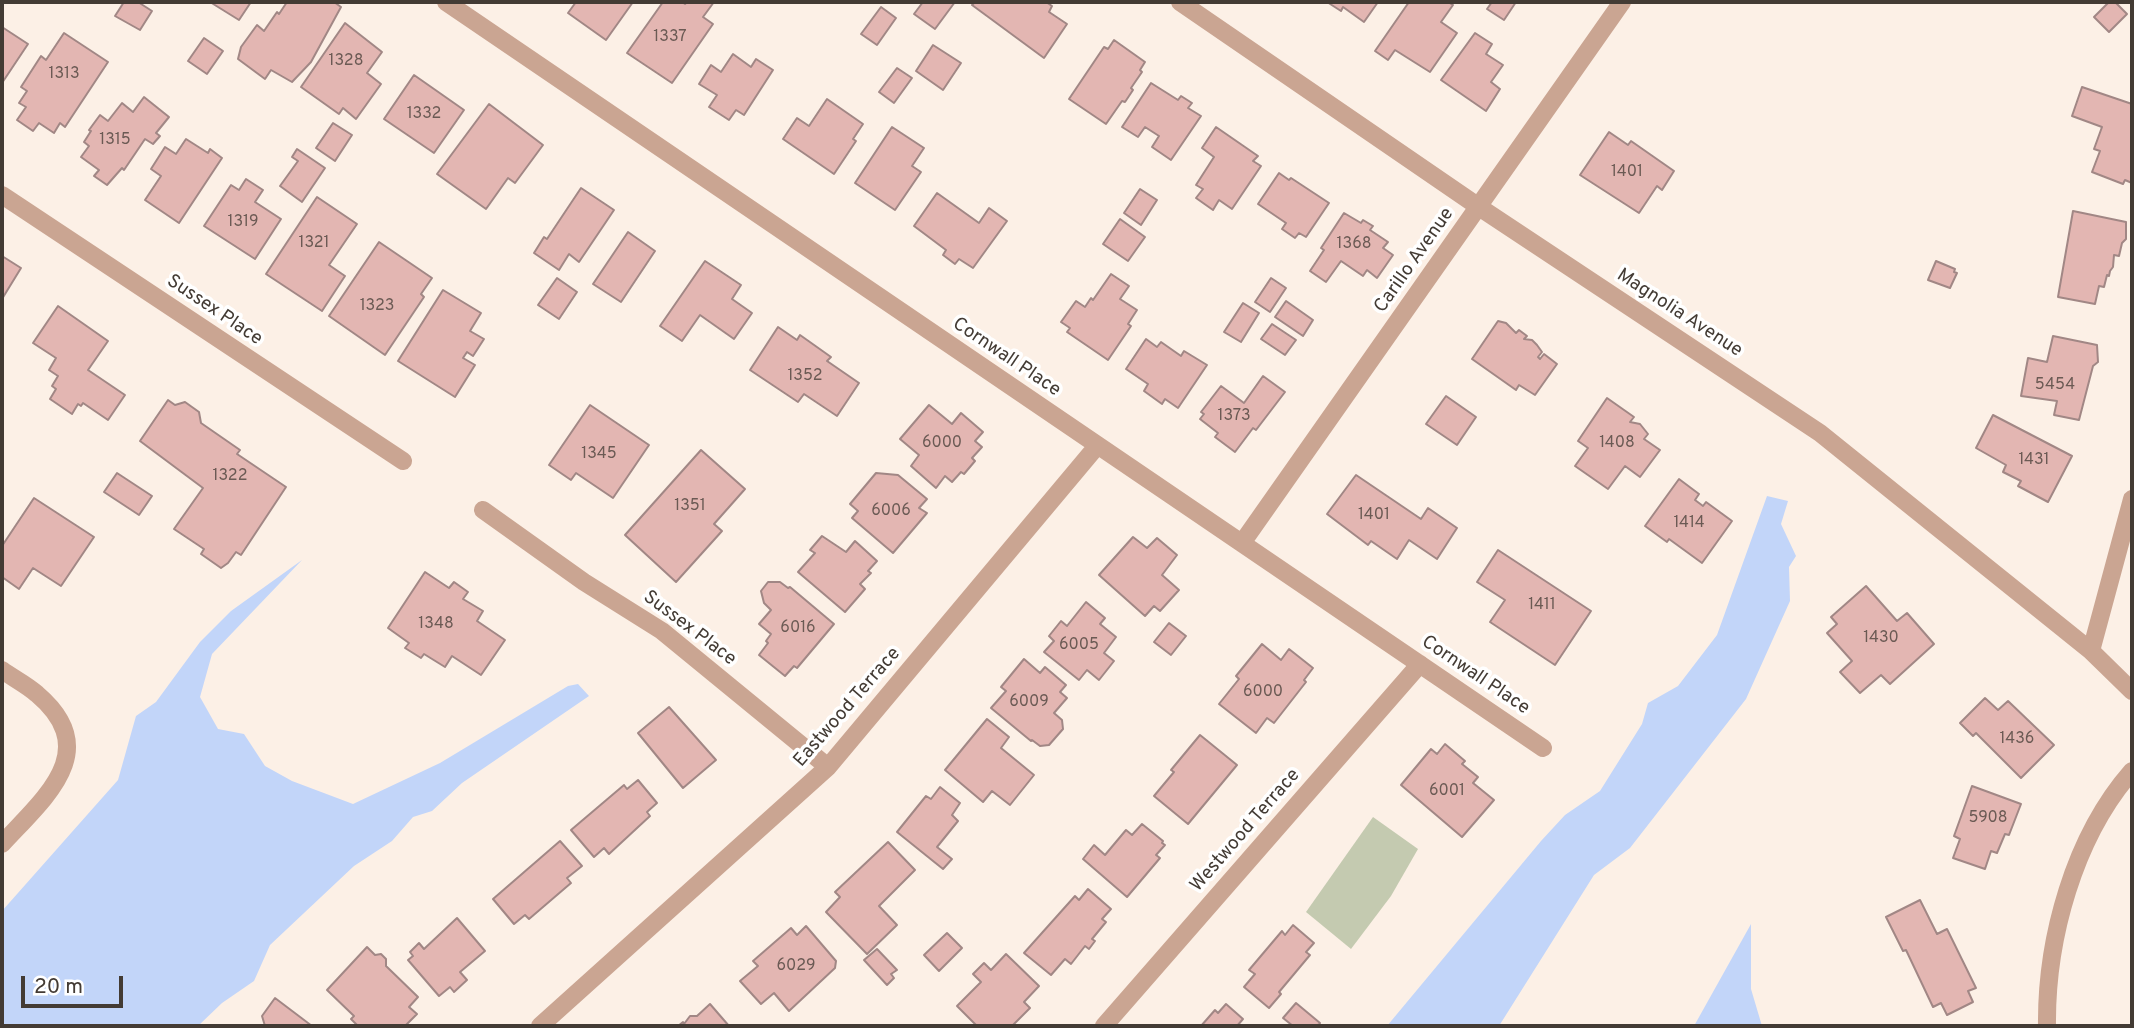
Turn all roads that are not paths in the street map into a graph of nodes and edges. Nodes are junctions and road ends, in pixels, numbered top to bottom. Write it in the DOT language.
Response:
graph roads {
  1 [pos="446,2"];
  2 [pos="1180,2"];
  3 [pos="1622,2"];
  4 [pos="2,195"];
  5 [pos="1479,207"];
  6 [pos="1097,446"];
  7 [pos="403,461"];
  8 [pos="2132,499"];
  9 [pos="483,510"];
  10 [pos="1242,543"];
  11 [pos="2091,652"];
  12 [pos="1420,664"];
  13 [pos="2,670"];
  14 [pos="2132,691"];
  15 [pos="1544,748"];
  16 [pos="828,767"];
  17 [pos="2132,771"];
  18 [pos="2,844"];
  19 [pos="540,1026"];
  20 [pos="1104,1026"];
  21 [pos="2047,1026"];
  1 -- 6 [label="street, Cornwall Place"];
  2 -- 5 [label="street, Magnolia Avenue"];
  3 -- 5 [label="street, Carillo Avenue"];
  4 -- 7 [label="street, Sussex Place"];
  5 -- 10 [label="street, Carillo Avenue"];
  5 -- 11 [label="street, Magnolia Avenue"];
  6 -- 10 [label="street, Cornwall Place"];
  6 -- 16 [label="street, Eastwood Terrace"];
  8 -- 11 [label="street"];
  9 -- 16 [label="street, Sussex Place"];
  10 -- 12 [label="street, Cornwall Place"];
  11 -- 14 [label="street, Magnolia Avenue"];
  12 -- 15 [label="street, Cornwall Place"];
  12 -- 20 [label="street, Westwood Terrace"];
  13 -- 18 [label="street"];
  16 -- 19 [label="street, Eastwood Terrace"];
  17 -- 21 [label="street"];
}
